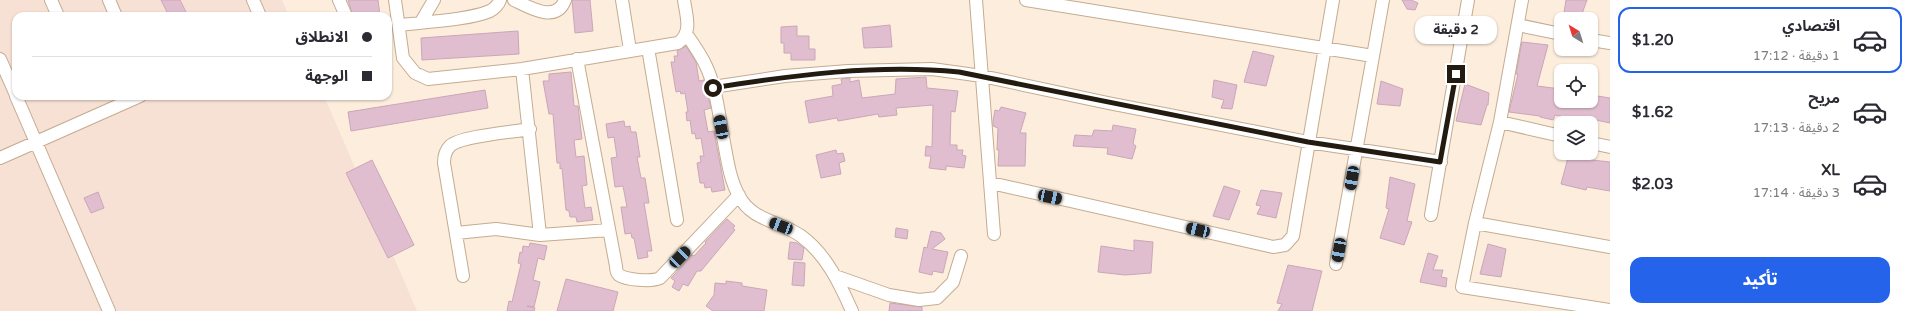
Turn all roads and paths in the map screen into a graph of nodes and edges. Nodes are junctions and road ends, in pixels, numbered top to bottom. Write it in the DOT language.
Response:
graph roads {
  1 [pos="51,0"];
  2 [pos="109,0"];
  3 [pos="253,0"];
  4 [pos="339,0"];
  5 [pos="395,0"];
  6 [pos="434,0"];
  7 [pos="500,0"];
  8 [pos="514,0"];
  9 [pos="565,0"];
  10 [pos="622,0"];
  11 [pos="684,0"];
  12 [pos="976,0"];
  13 [pos="1026,0"];
  14 [pos="1333,0"];
  15 [pos="1383,0"];
  16 [pos="1468,0"];
  17 [pos="1522,0"];
  18 [pos="56,12"];
  19 [pos="114,12"];
  20 [pos="258,12"];
  21 [pos="344,12"];
  22 [pos="420,22"];
  23 [pos="400,25"];
  24 [pos="1518,25"];
  25 [pos="1554,33"];
  26 [pos="687,34"];
  27 [pos="1598,41"];
  28 [pos="1610,43"];
  29 [pos="648,48"];
  30 [pos="1325,49"];
  31 [pos="630,50"];
  32 [pos="1373,56"];
  33 [pos="0,59"];
  34 [pos="577,59"];
  35 [pos="522,68"];
  36 [pos="982,76"];
  37 [pos="12,87"];
  38 [pos="713,88"];
  39 [pos="18,100"];
  40 [pos="131,100"];
  41 [pos="1500,122"];
  42 [pos="530,130"];
  43 [pos="1554,134"];
  44 [pos="36,142"];
  45 [pos="1308,142"];
  46 [pos="1598,144"];
  47 [pos="1610,147"];
  48 [pos="1357,150"];
  49 [pos="0,158"];
  50 [pos="1440,162"];
  51 [pos="991,184"];
  52 [pos="739,195"];
  53 [pos="1431,215"];
  54 [pos="677,220"];
  55 [pos="1475,223"];
  56 [pos="609,230"];
  57 [pos="456,233"];
  58 [pos="994,234"];
  59 [pos="540,235"];
  60 [pos="1610,247"];
  61 [pos="960,256"];
  62 [pos="1336,264"];
  63 [pos="463,276"];
  64 [pos="835,276"];
  65 [pos="1610,310"];
  66 [pos="109,311"];
  67 [pos="852,311"];
  1 -- 18 [label="street"];
  2 -- 19 [label="street"];
  3 -- 20 [label="street"];
  4 -- 21 [label="street"];
  5 -- 23 [label="street"];
  6 -- 22 [label="street"];
  7 -- 22 [label="street"];
  8 -- 9 [label="street"];
  10 -- 31 [label="street"];
  11 -- 26 [label="street"];
  12 -- 36 [label="street"];
  13 -- 30 [label="street"];
  14 -- 30 [label="street"];
  15 -- 32 [label="street"];
  16 -- 50 [label="street"];
  17 -- 24 [label="street"];
  22 -- 23 [label="street"];
  23 -- 35 [label="street"];
  24 -- 25 [label="street"];
  24 -- 41 [label="street"];
  26 -- 29 [label="street"];
  26 -- 38 [label="street"];
  27 -- 28 [label="street"];
  29 -- 31 [label="street"];
  29 -- 54 [label="street"];
  30 -- 32 [label="street"];
  30 -- 45 [label="street"];
  31 -- 34 [label="street"];
  32 -- 48 [label="street"];
  33 -- 37 [label="street"];
  34 -- 35 [label="street"];
  34 -- 56 [label="street"];
  35 -- 42 [label="street"];
  36 -- 38 [label="street"];
  36 -- 45 [label="street"];
  36 -- 51 [label="street"];
  38 -- 52 [label="street"];
  39 -- 44 [label="street"];
  40 -- 44 [label="street"];
  41 -- 43 [label="street"];
  41 -- 55 [label="street"];
  42 -- 57 [label="street"];
  42 -- 59 [label="street"];
  44 -- 49 [label="street"];
  44 -- 66 [label="street"];
  45 -- 48 [label="street"];
  45 -- 51 [label="street"];
  46 -- 47 [label="street"];
  48 -- 50 [label="street"];
  48 -- 62 [label="street"];
  50 -- 53 [label="street"];
  51 -- 58 [label="street"];
  52 -- 56 [label="street"];
  52 -- 64 [label="street"];
  55 -- 60 [label="street"];
  55 -- 65 [label="street"];
  56 -- 59 [label="street"];
  57 -- 59 [label="street"];
  57 -- 63 [label="street"];
  61 -- 64 [label="street"];
  64 -- 67 [label="street"];
}
